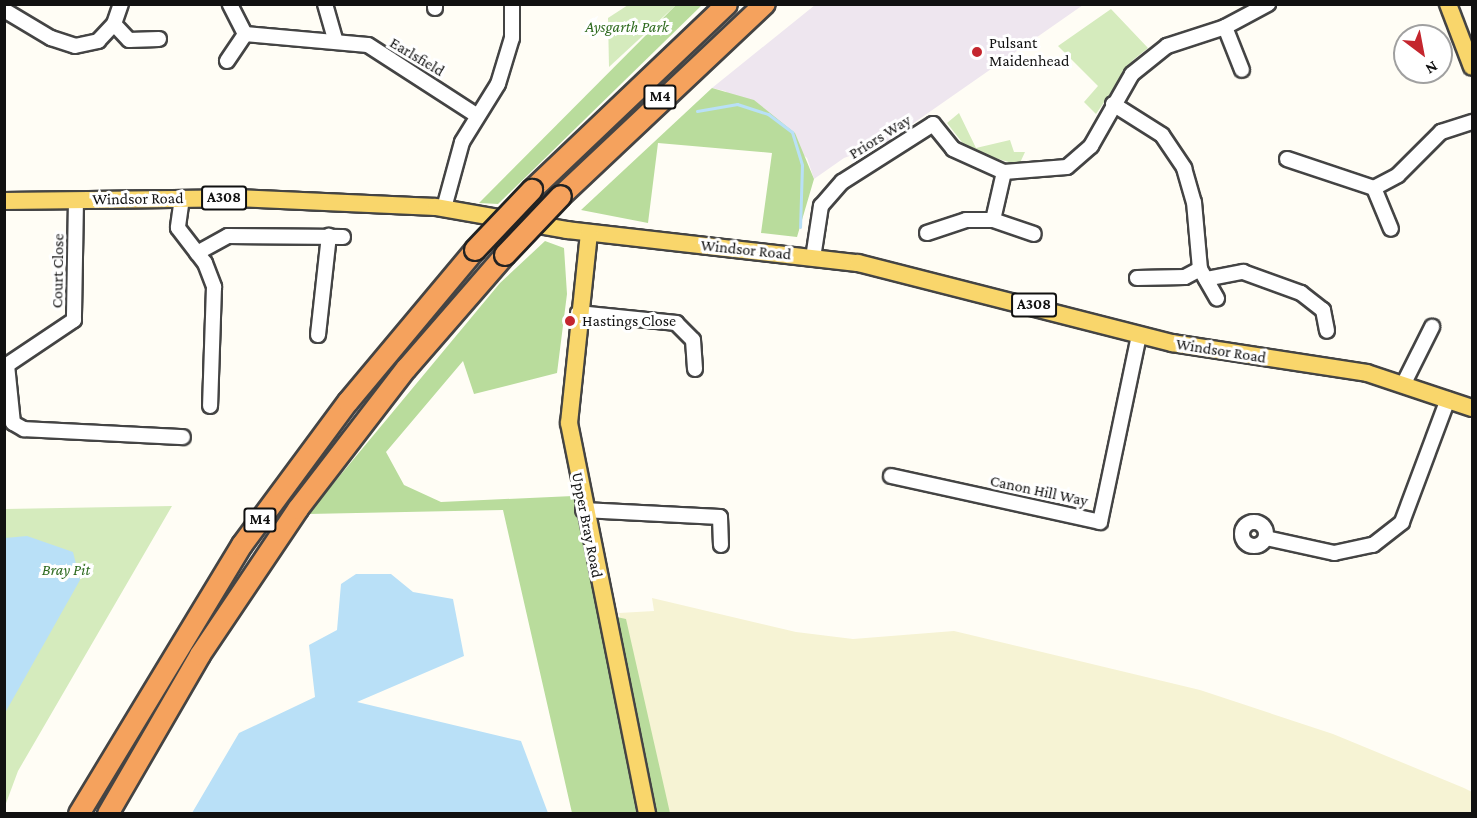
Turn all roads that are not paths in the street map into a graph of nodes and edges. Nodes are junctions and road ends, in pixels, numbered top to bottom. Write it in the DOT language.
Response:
graph roads {
  1 [pos="121,4"];
  2 [pos="230,4"];
  3 [pos="325,4"];
  4 [pos="512,4"];
  5 [pos="727,4"];
  6 [pos="765,4"];
  7 [pos="1448,4"];
  8 [pos="1267,5"];
  9 [pos="8,8"];
  10 [pos="114,24"];
  11 [pos="1225,27"];
  12 [pos="245,34"];
  13 [pos="159,39"];
  14 [pos="335,40"];
  15 [pos="227,61"];
  16 [pos="1473,67"];
  17 [pos="1242,69"];
  18 [pos="1113,104"];
  19 [pos="476,115"];
  20 [pos="1473,122"];
  21 [pos="1287,159"];
  22 [pos="1004,172"];
  23 [pos="1374,188"];
  24 [pos="182,198"];
  25 [pos="76,200"];
  26 [pos="4,201"];
  27 [pos="444,208"];
  28 [pos="993,220"];
  29 [pos="1391,229"];
  30 [pos="588,233"];
  31 [pos="927,233"];
  32 [pos="1034,234"];
  33 [pos="197,253"];
  34 [pos="813,258"];
  35 [pos="1203,274"];
  36 [pos="1137,278"];
  37 [pos="1217,298"];
  38 [pos="578,313"];
  39 [pos="1432,327"];
  40 [pos="1327,331"];
  41 [pos="318,335"];
  42 [pos="1139,335"];
  43 [pos="6,365"];
  44 [pos="695,369"];
  45 [pos="1404,383"];
  46 [pos="1448,399"];
  47 [pos="210,406"];
  48 [pos="1473,408"];
  49 [pos="183,437"];
  50 [pos="891,476"];
  51 [pos="583,510"];
  52 [pos="1266,538"];
  53 [pos="721,545"];
  54 [pos="79,813"];
  55 [pos="108,813"];
  56 [pos="647,813"];
  1 -- 10 [label="street"];
  2 -- 12 [label="street"];
  3 -- 14 [label="street"];
  4 -- 19 [label="street"];
  5 -- 54 [label="highway, M4, bridge"];
  6 -- 55 [label="highway, M4, bridge"];
  7 -- 16 [label="main road"];
  8 -- 11 [label="street, Priors Way"];
  9 -- 10 [label="street"];
  10 -- 13 [label="street"];
  11 -- 17 [label="street"];
  11 -- 18 [label="street, Priors Way"];
  12 -- 14 [label="street, Earlsfield"];
  12 -- 15 [label="street"];
  14 -- 19 [label="street, Earlsfield"];
  18 -- 22 [label="street, Priors Way"];
  18 -- 35 [label="street"];
  19 -- 27 [label="street"];
  20 -- 23 [label="street"];
  21 -- 23 [label="street"];
  22 -- 28 [label="street"];
  22 -- 34 [label="street, Priors Way"];
  23 -- 29 [label="street"];
  24 -- 25 [label="main road, Windsor Road / A308"];
  24 -- 27 [label="main road, Windsor Road / A308"];
  24 -- 33 [label="street"];
  25 -- 26 [label="main road, Windsor Road / A308"];
  25 -- 43 [label="street, Court Close"];
  27 -- 30 [label="main road, Windsor Road / A308"];
  28 -- 31 [label="street"];
  28 -- 32 [label="street"];
  30 -- 34 [label="main road, Windsor Road / A308"];
  30 -- 38 [label="main road, Upper Bray Road"];
  33 -- 41 [label="street"];
  33 -- 47 [label="street"];
  34 -- 42 [label="main road, Windsor Road / A308"];
  35 -- 36 [label="street"];
  35 -- 37 [label="street"];
  35 -- 40 [label="street"];
  38 -- 44 [label="street"];
  38 -- 51 [label="main road, Upper Bray Road"];
  39 -- 45 [label="street"];
  42 -- 45 [label="main road, Windsor Road / A308"];
  42 -- 50 [label="street, Canon Hill Way"];
  43 -- 49 [label="street, Court Close"];
  45 -- 46 [label="main road, Windsor Road / A308"];
  46 -- 48 [label="main road, Windsor Road / A308"];
  46 -- 52 [label="street"];
  51 -- 53 [label="street"];
  51 -- 56 [label="main road, Upper Bray Road"];
}
